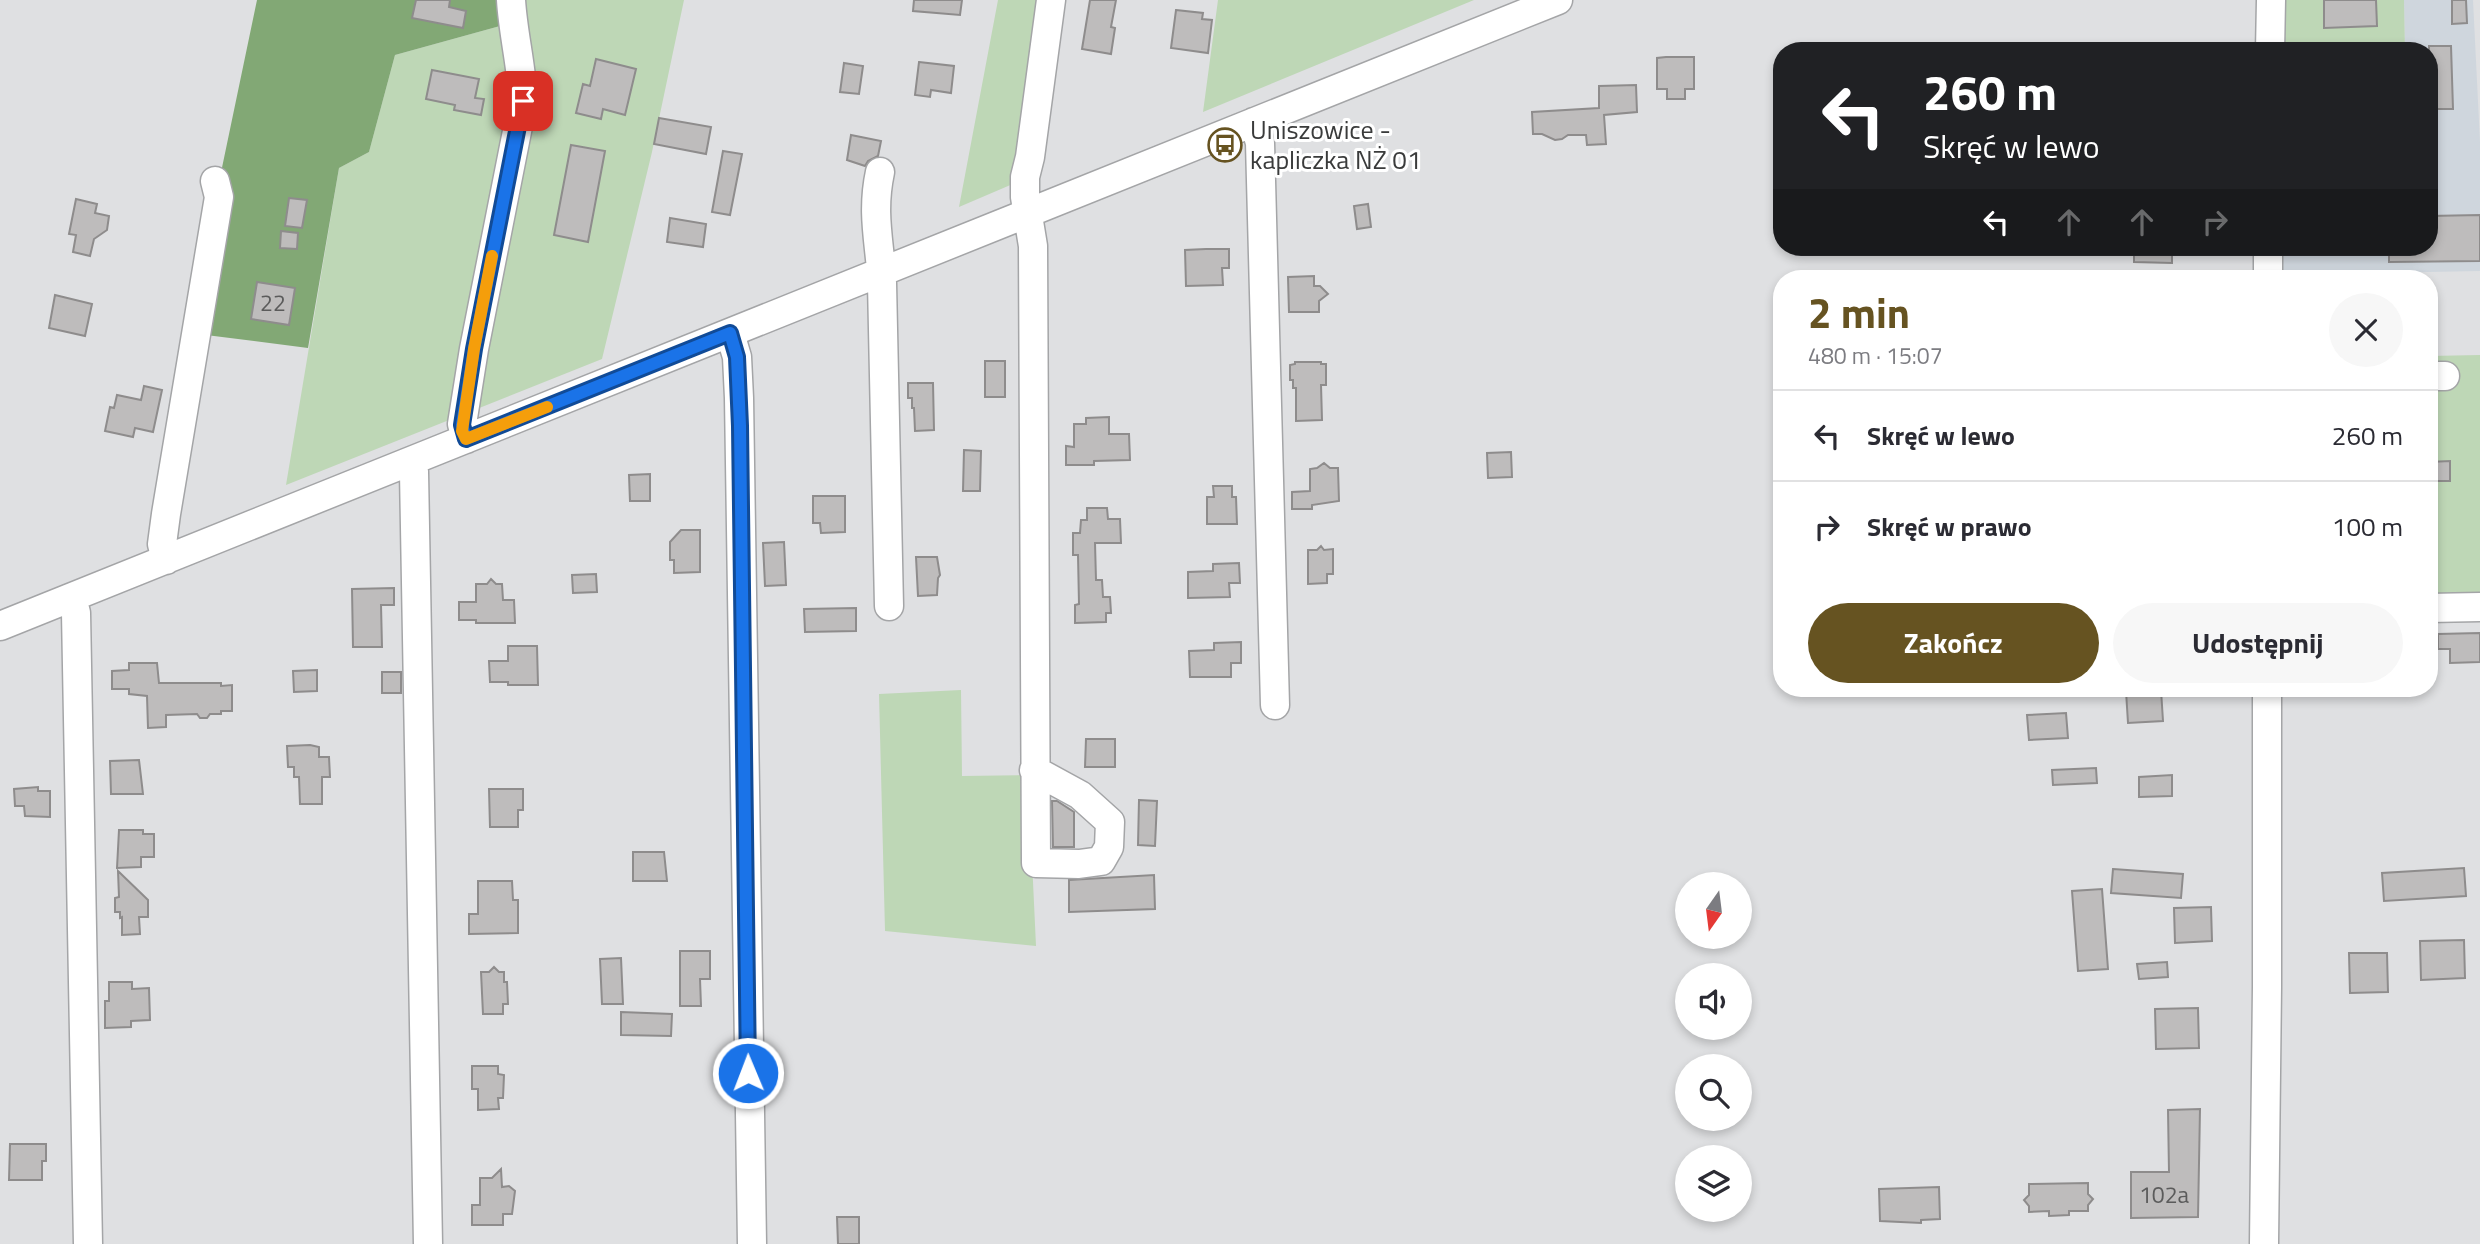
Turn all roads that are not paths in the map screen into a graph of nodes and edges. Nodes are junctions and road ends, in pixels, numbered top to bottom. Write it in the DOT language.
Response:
graph roads {
  1 [pos="511,0"];
  2 [pos="1051,0"];
  3 [pos="1558,0"];
  4 [pos="2271,0"];
  5 [pos="2270,42"];
  6 [pos="1254,122"];
  7 [pos="880,172"];
  8 [pos="215,181"];
  9 [pos="1028,213"];
  10 [pos="881,272"];
  11 [pos="730,333"];
  12 [pos="466,439"];
  13 [pos="412,461"];
  14 [pos="166,560"];
  15 [pos="72,597"];
  16 [pos="889,606"];
  17 [pos="2480,607"];
  18 [pos="2438,608"];
  19 [pos="0,626"];
  20 [pos="2267,697"];
  21 [pos="1275,705"];
  22 [pos="1034,770"];
  23 [pos="88,1244"];
  24 [pos="428,1244"];
  25 [pos="752,1244"];
  26 [pos="2264,1244"];
  1 -- 12 [label="street"];
  2 -- 9 [label="street"];
  3 -- 6 [label="street"];
  4 -- 5 [label="street"];
  6 -- 9 [label="street"];
  6 -- 21 [label="street"];
  7 -- 10 [label="street"];
  8 -- 14 [label="street"];
  9 -- 10 [label="street"];
  9 -- 22 [label="street"];
  10 -- 11 [label="street"];
  10 -- 16 [label="street"];
  11 -- 12 [label="street"];
  11 -- 25 [label="street"];
  12 -- 13 [label="street"];
  13 -- 14 [label="street"];
  13 -- 24 [label="street"];
  14 -- 15 [label="street"];
  15 -- 19 [label="street"];
  15 -- 23 [label="street"];
  17 -- 18 [label="street"];
  20 -- 26 [label="street"];
}
